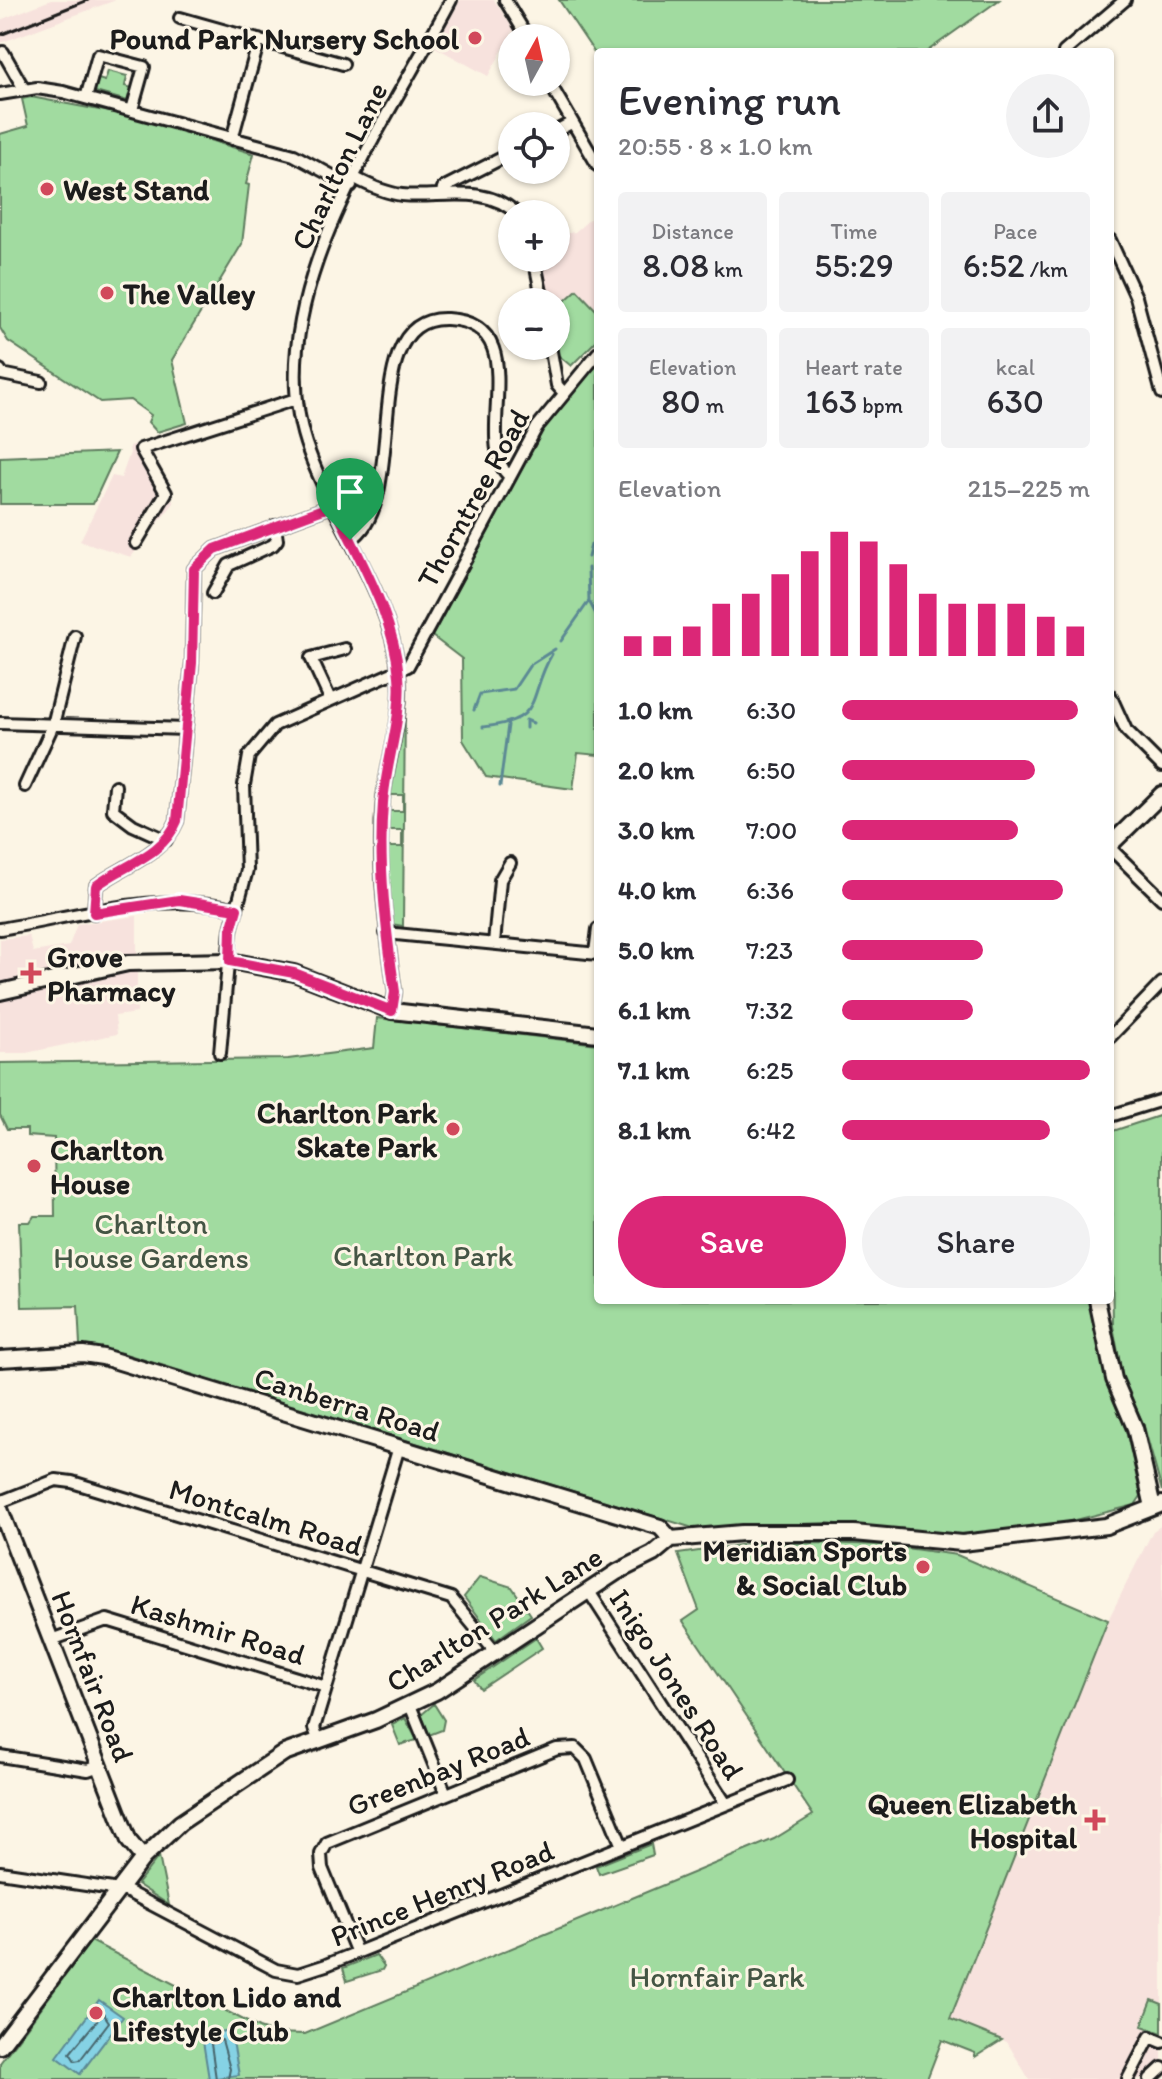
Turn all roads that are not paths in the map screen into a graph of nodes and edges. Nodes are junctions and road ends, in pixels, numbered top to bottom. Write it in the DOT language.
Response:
graph roads {
  1 [pos="451,0"];
  2 [pos="505,0"];
  3 [pos="1125,0"];
  4 [pos="180,18"];
  5 [pos="520,24"];
  6 [pos="259,40"];
  7 [pos="1069,48"];
  8 [pos="3,52"];
  9 [pos="343,64"];
  10 [pos="24,89"];
  11 [pos="0,94"];
  12 [pos="557,96"];
  13 [pos="86,98"];
  14 [pos="132,110"];
  15 [pos="571,123"];
  16 [pos="232,139"];
  17 [pos="498,160"];
  18 [pos="594,160"];
  19 [pos="353,182"];
  20 [pos="442,193"];
  21 [pos="498,202"];
  22 [pos="1114,249"];
  23 [pos="594,357"];
  24 [pos="553,360"];
  25 [pos="0,370"];
  26 [pos="41,382"];
  27 [pos="563,392"];
  28 [pos="1162,393"];
  29 [pos="296,399"];
  30 [pos="509,476"];
  31 [pos="334,505"];
  32 [pos="275,526"];
  33 [pos="350,540"];
  34 [pos="136,543"];
  35 [pos="213,593"];
  36 [pos="75,636"];
  37 [pos="345,649"];
  38 [pos="399,672"];
  39 [pos="330,699"];
  40 [pos="1114,704"];
  41 [pos="0,723"];
  42 [pos="53,725"];
  43 [pos="186,729"];
  44 [pos="1162,766"];
  45 [pos="25,786"];
  46 [pos="115,786"];
  47 [pos="1162,794"];
  48 [pos="166,840"];
  49 [pos="1114,843"];
  50 [pos="1114,851"];
  51 [pos="510,863"];
  52 [pos="1162,899"];
  53 [pos="237,909"];
  54 [pos="94,913"];
  55 [pos="0,929"];
  56 [pos="386,933"];
  57 [pos="494,943"];
  58 [pos="594,954"];
  59 [pos="230,961"];
  60 [pos="1162,983"];
  61 [pos="0,992"];
  62 [pos="392,1011"];
  63 [pos="1114,1033"];
  64 [pos="594,1034"];
  65 [pos="220,1053"];
  66 [pos="1162,1100"];
  67 [pos="1114,1115"];
  68 [pos="1098,1304"];
  69 [pos="0,1359"];
  70 [pos="399,1447"];
  71 [pos="0,1502"];
  72 [pos="1157,1505"];
  73 [pos="0,1509"];
  74 [pos="671,1539"];
  75 [pos="362,1571"];
  76 [pos="588,1590"];
  77 [pos="51,1640"];
  78 [pos="496,1653"];
  79 [pos="326,1687"];
  80 [pos="410,1705"];
  81 [pos="318,1739"];
  82 [pos="0,1756"];
  83 [pos="99,1766"];
  84 [pos="787,1780"];
  85 [pos="446,1794"];
  86 [pos="726,1804"];
  87 [pos="622,1846"];
  88 [pos="143,1858"];
  89 [pos="0,1872"];
  90 [pos="119,1889"];
  91 [pos="357,1953"];
  92 [pos="1162,2042"];
  93 [pos="0,2046"];
  94 [pos="1162,2068"];
  95 [pos="1128,2079"];
  96 [pos="1150,2079"];
  1 -- 19 [label="street, Charlton Lane"];
  2 -- 5 [label="street"];
  3 -- 7 [label="street"];
  4 -- 6 [label="street"];
  6 -- 9 [label="street"];
  6 -- 16 [label="street"];
  8 -- 10 [label="street"];
  10 -- 11 [label="street"];
  10 -- 13 [label="street"];
  12 -- 15 [label="street"];
  13 -- 14 [label="street"];
  13 -- 14 [label="street"];
  14 -- 16 [label="street"];
  15 -- 18 [label="street"];
  16 -- 19 [label="street"];
  17 -- 20 [label="street"];
  19 -- 20 [label="street"];
  19 -- 29 [label="street, Charlton Lane"];
  20 -- 21 [label="street"];
  22 -- 28 [label="street"];
  23 -- 27 [label="street, Thorntree Road"];
  24 -- 27 [label="street"];
  25 -- 26 [label="street"];
  27 -- 30 [label="street, Thorntree Road"];
  29 -- 31 [label="street, Charlton Lane"];
  29 -- 34 [label="street"];
  30 -- 33 [label="street"];
  30 -- 38 [label="street, Thorntree Road"];
  31 -- 32 [label="street"];
  31 -- 33 [label="street, Charlton Lane"];
  32 -- 35 [label="street"];
  32 -- 43 [label="street"];
  33 -- 38 [label="street, Charlton Lane"];
  36 -- 42 [label="street"];
  37 -- 39 [label="street"];
  38 -- 39 [label="street"];
  38 -- 56 [label="street, Charlton Lane"];
  39 -- 53 [label="street"];
  40 -- 44 [label="street"];
  41 -- 42 [label="street"];
  42 -- 43 [label="street"];
  42 -- 45 [label="street"];
  43 -- 48 [label="street"];
  46 -- 48 [label="street"];
  47 -- 49 [label="street"];
  48 -- 54 [label="street"];
  50 -- 52 [label="street"];
  51 -- 57 [label="street"];
  53 -- 54 [label="street"];
  53 -- 59 [label="street"];
  54 -- 55 [label="street"];
  56 -- 57 [label="street"];
  56 -- 62 [label="street, Charlton Lane"];
  57 -- 58 [label="street"];
  59 -- 61 [label="street"];
  59 -- 62 [label="street"];
  59 -- 65 [label="street"];
  60 -- 63 [label="street"];
  62 -- 64 [label="street"];
  66 -- 67 [label="street"];
  68 -- 72 [label="street"];
  69 -- 70 [label="street, Canberra Road"];
  70 -- 74 [label="street, Canberra Road"];
  70 -- 75 [label="street"];
  71 -- 75 [label="street, Montcalm Road"];
  72 -- 74 [label="street"];
  73 -- 77 [label="street, Hornfair Road"];
  74 -- 76 [label="street, Charlton Park Lane"];
  75 -- 78 [label="street, Montcalm Road"];
  75 -- 79 [label="street"];
  76 -- 78 [label="street, Charlton Park Lane"];
  76 -- 86 [label="street, Inigo Jones Road"];
  77 -- 79 [label="street, Kashmir Road"];
  77 -- 83 [label="street, Hornfair Road"];
  78 -- 80 [label="street, Charlton Park Lane"];
  79 -- 81 [label="street"];
  80 -- 81 [label="street, Charlton Park Lane"];
  80 -- 85 [label="street"];
  81 -- 88 [label="street, Charlton Park Lane"];
  82 -- 83 [label="street"];
  83 -- 88 [label="street, Hornfair Road"];
  84 -- 86 [label="street, Prince Henry Road"];
  85 -- 87 [label="street, Greenbay Road"];
  85 -- 91 [label="street, Greenbay Road"];
  86 -- 87 [label="street, Prince Henry Road"];
  87 -- 91 [label="street, Prince Henry Road"];
  88 -- 90 [label="street, Charlton Park Lane"];
  89 -- 90 [label="street, Prince Henry Road"];
  90 -- 91 [label="street, Prince Henry Road"];
  90 -- 93 [label="street, Charlton Park Lane"];
  92 -- 95 [label="street"];
  94 -- 96 [label="street"];
}
